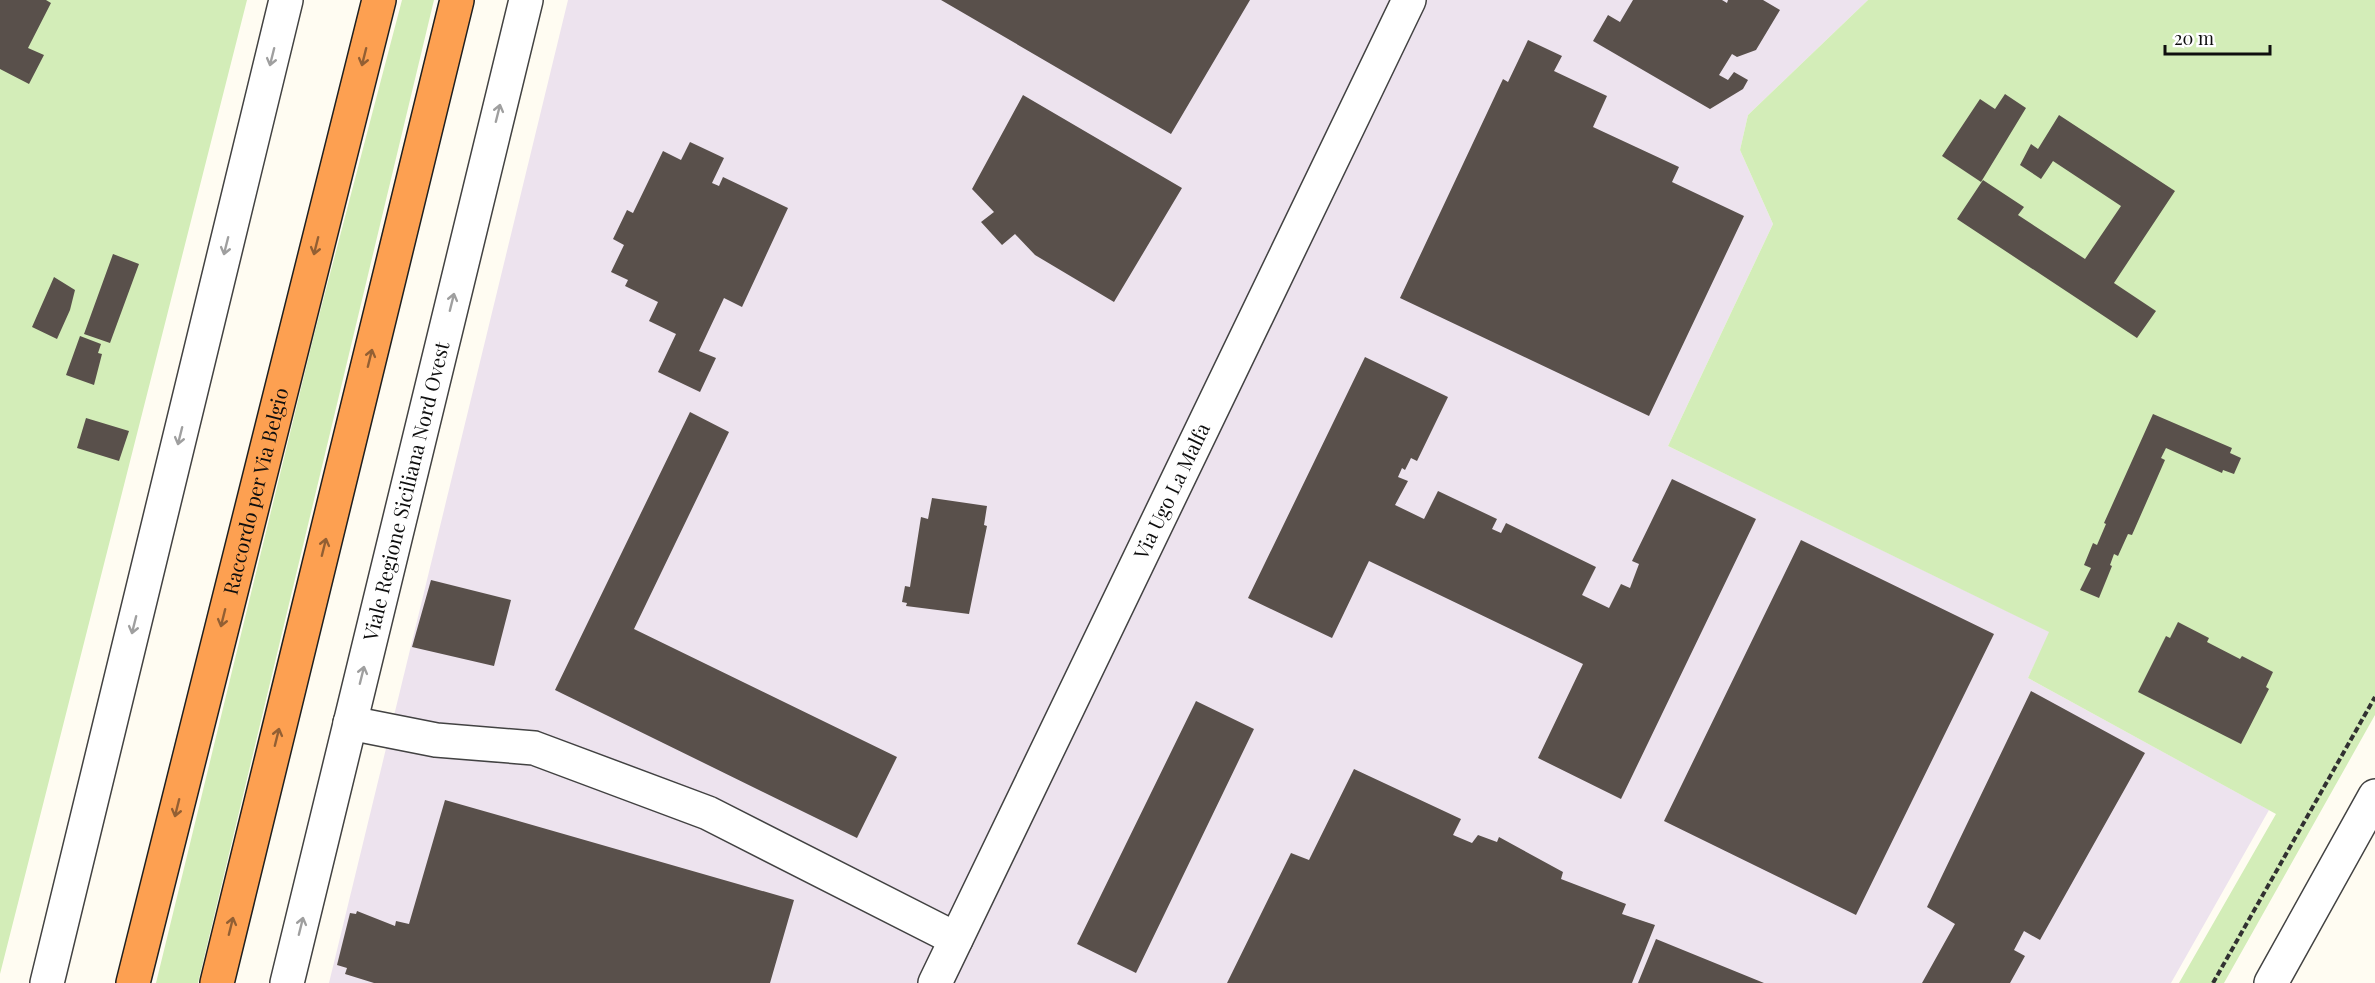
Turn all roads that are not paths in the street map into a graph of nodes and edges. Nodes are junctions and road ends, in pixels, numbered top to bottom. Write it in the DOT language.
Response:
graph roads {
  1 [pos="286,0"];
  2 [pos="379,0"];
  3 [pos="457,0"];
  4 [pos="525,0"];
  5 [pos="1409,0"];
  6 [pos="350,723"];
  7 [pos="2375,796"];
  8 [pos="956,939"];
  9 [pos="47,983"];
  10 [pos="133,983"];
  11 [pos="217,983"];
  12 [pos="287,983"];
  13 [pos="935,983"];
  14 [pos="2271,983"];
  1 -- 9 [label="street, one-way"];
  2 -- 10 [label="highway, Raccordo per Via Belgio, one-way"];
  11 -- 3 [label="highway, one-way"];
  6 -- 4 [label="street, Viale Regione Siciliana Nord Ovest, one-way"];
  5 -- 8 [label="street, Via Ugo La Malfa"];
  6 -- 8 [label="street"];
  12 -- 6 [label="street, Viale Regione Siciliana Nord Ovest, one-way"];
  7 -- 14 [label="street"];
  8 -- 13 [label="street, Via Ugo La Malfa"];
}
